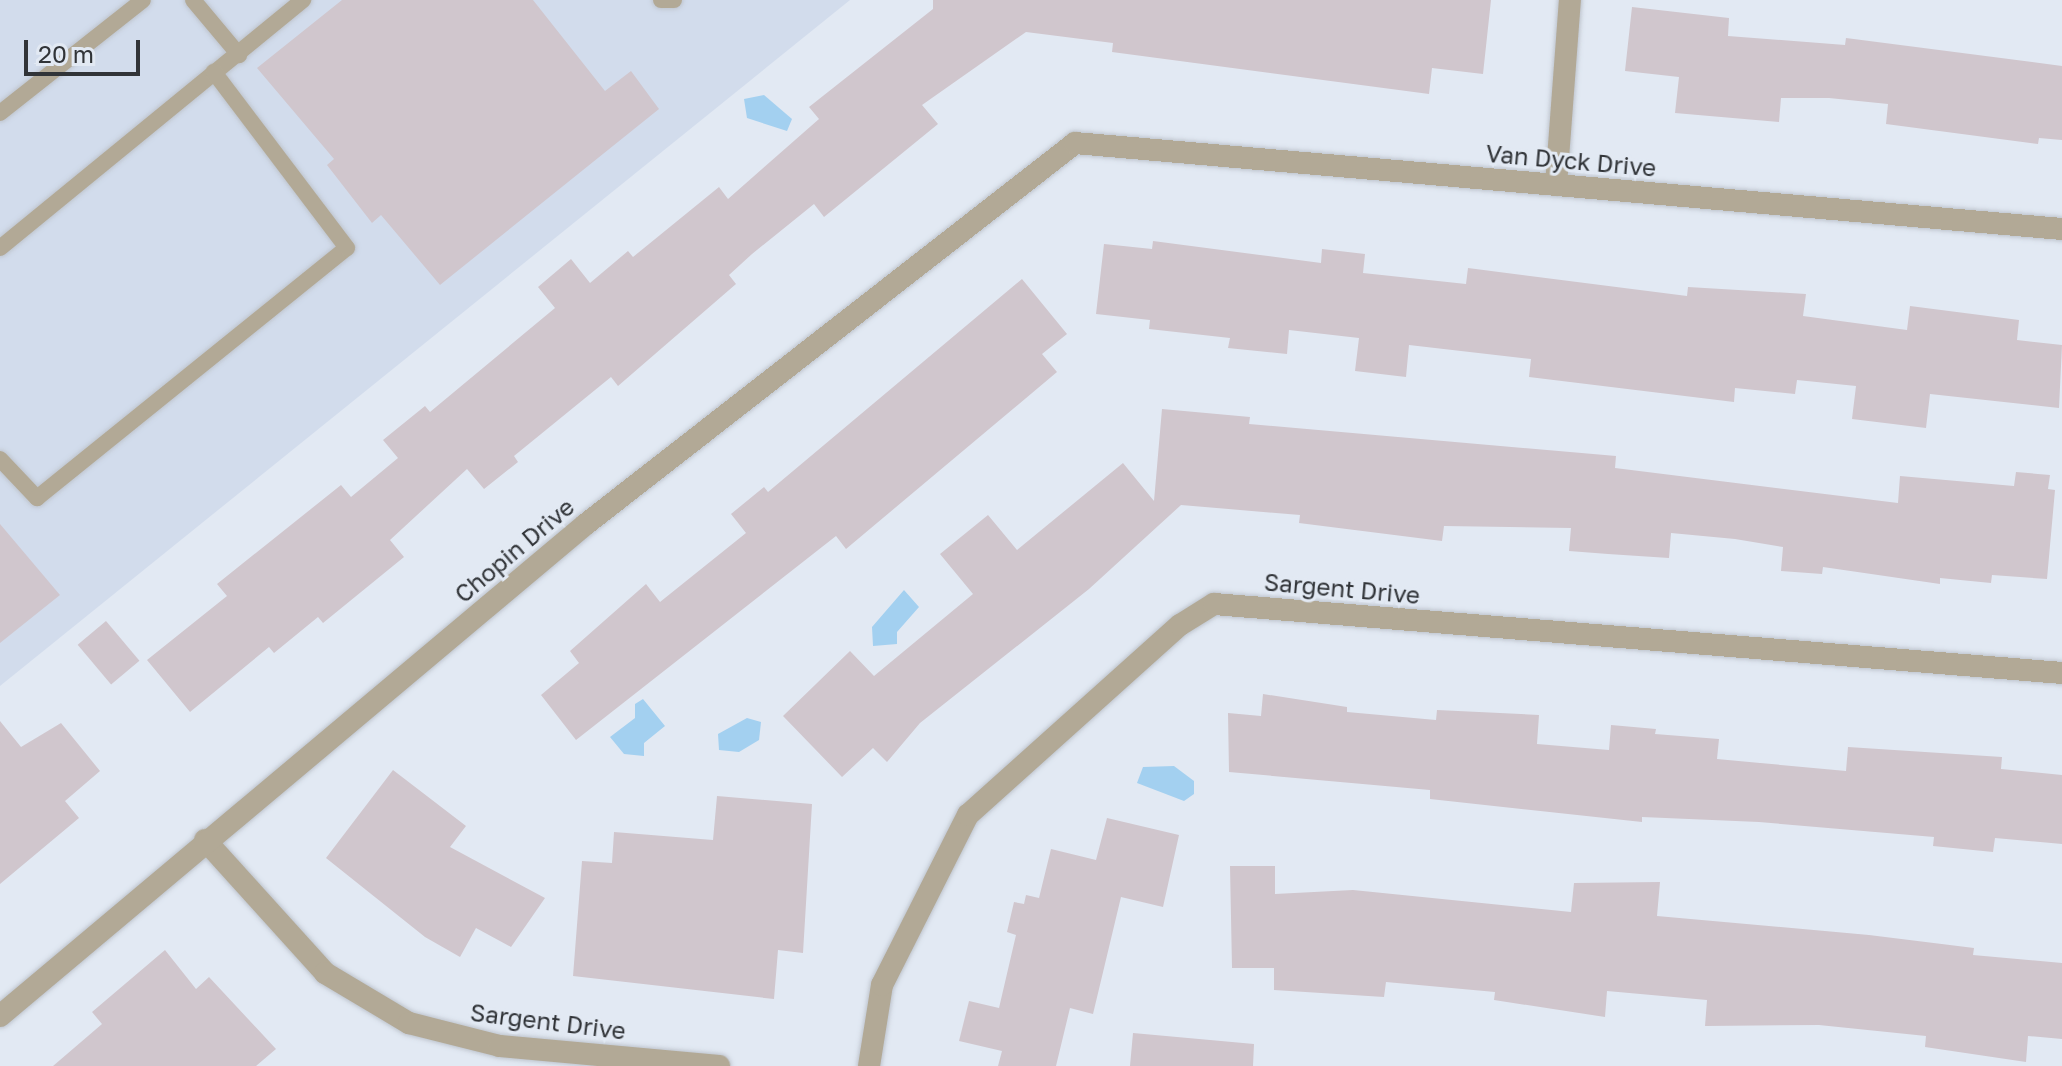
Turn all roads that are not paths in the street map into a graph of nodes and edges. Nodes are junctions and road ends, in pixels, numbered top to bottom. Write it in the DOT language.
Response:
graph roads {
  1 [pos="143,0"];
  2 [pos="193,0"];
  3 [pos="303,0"];
  4 [pos="661,0"];
  5 [pos="674,0"];
  6 [pos="1570,0"];
  7 [pos="239,55"];
  8 [pos="214,72"];
  9 [pos="0,113"];
  10 [pos="1075,143"];
  11 [pos="1556,185"];
  12 [pos="2062,229"];
  13 [pos="0,248"];
  14 [pos="0,459"];
  15 [pos="2062,673"];
  16 [pos="205,840"];
  17 [pos="0,1016"];
  18 [pos="719,1066"];
  19 [pos="869,1066"];
  1 -- 9 [label="lane"];
  2 -- 7 [label="lane"];
  3 -- 7 [label="lane"];
  4 -- 5 [label="lane"];
  6 -- 11 [label="street"];
  7 -- 8 [label="lane"];
  8 -- 13 [label="lane"];
  8 -- 14 [label="lane"];
  10 -- 11 [label="street, Van Dyck Drive"];
  10 -- 16 [label="street, Chopin Drive"];
  11 -- 12 [label="street, Van Dyck Drive"];
  15 -- 19 [label="street, Sargent Drive"];
  16 -- 17 [label="street, Chopin Drive"];
  16 -- 18 [label="street, Sargent Drive"];
}
